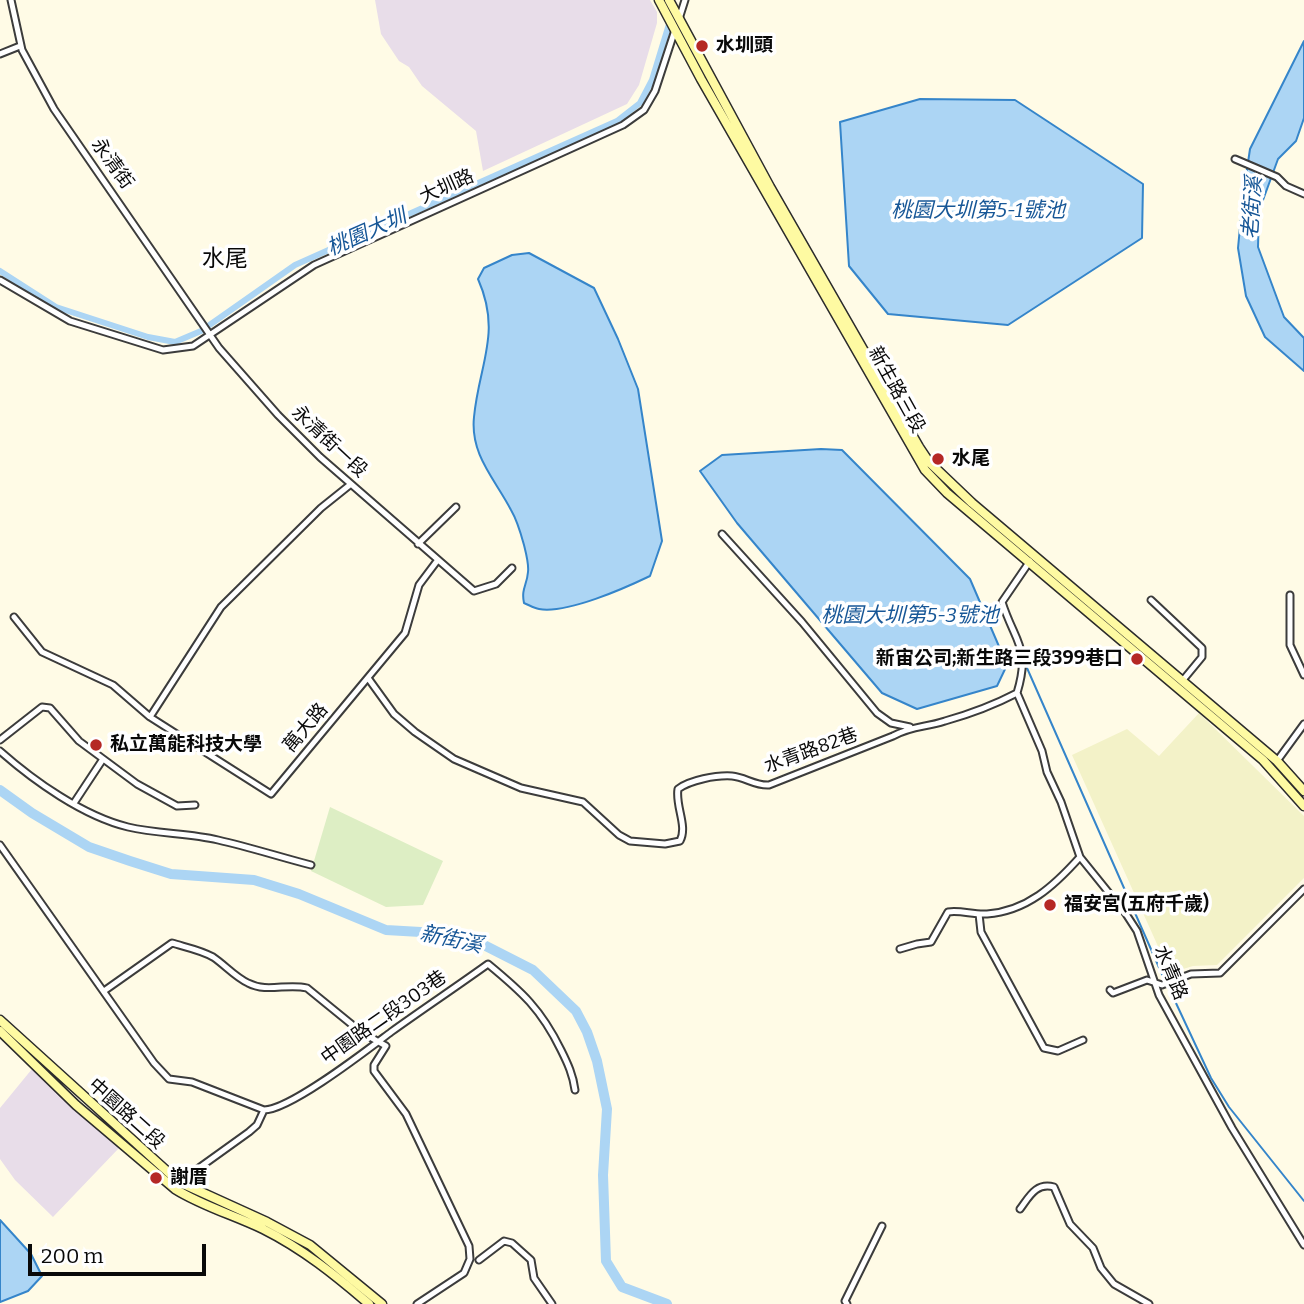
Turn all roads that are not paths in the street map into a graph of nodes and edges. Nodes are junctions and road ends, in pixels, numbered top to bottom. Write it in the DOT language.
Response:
graph roads {
  1 [pos="10,0"];
  2 [pos="669,0"];
  3 [pos="685,0"];
  4 [pos="660,4"];
  5 [pos="679,19"];
  6 [pos="675,30"];
  7 [pos="20,46"];
  8 [pos="0,54"];
  9 [pos="1236,159"];
  10 [pos="1304,194"];
  11 [pos="0,280"];
  12 [pos="210,335"];
  13 [pos="351,484"];
  14 [pos="456,507"];
  15 [pos="722,534"];
  16 [pos="418,544"];
  17 [pos="1032,559"];
  18 [pos="437,561"];
  19 [pos="512,568"];
  20 [pos="1290,596"];
  21 [pos="1151,600"];
  22 [pos="14,617"];
  23 [pos="1304,675"];
  24 [pos="368,678"];
  25 [pos="1183,680"];
  26 [pos="1017,693"];
  27 [pos="150,717"];
  28 [pos="1304,724"];
  29 [pos="911,727"];
  30 [pos="0,740"];
  31 [pos="0,751"];
  32 [pos="103,759"];
  33 [pos="1277,761"];
  34 [pos="1304,791"];
  35 [pos="74,803"];
  36 [pos="195,805"];
  37 [pos="1304,806"];
  38 [pos="0,845"];
  39 [pos="1080,857"];
  40 [pos="311,865"];
  41 [pos="1304,889"];
  42 [pos="979,914"];
  43 [pos="900,949"];
  44 [pos="1153,982"];
  45 [pos="1110,990"];
  46 [pos="104,991"];
  47 [pos="0,1020"];
  48 [pos="0,1031"];
  49 [pos="1083,1040"];
  50 [pos="378,1042"];
  51 [pos="575,1090"];
  52 [pos="264,1110"];
  53 [pos="177,1185"];
  54 [pos="220,1206"];
  55 [pos="1020,1209"];
  56 [pos="882,1226"];
  57 [pos="1304,1245"];
  58 [pos="479,1259"];
  59 [pos="369,1304"];
  60 [pos="382,1304"];
  61 [pos="417,1304"];
  62 [pos="552,1304"];
  63 [pos="847,1304"];
  64 [pos="1149,1304"];
  1 -- 7 [label="street, 永清街"];
  2 -- 5 [label="main road, 新生路三段"];
  3 -- 5 [label="street"];
  4 -- 6 [label="main road, 新生路三段"];
  5 -- 17 [label="main road, 新生路三段"];
  6 -- 12 [label="street, 大圳路"];
  6 -- 17 [label="main road, 新生路三段"];
  7 -- 8 [label="street"];
  7 -- 12 [label="street, 永清街"];
  9 -- 10 [label="street"];
  11 -- 12 [label="street, 大圳路"];
  12 -- 13 [label="street, 永清街一段"];
  13 -- 16 [label="street, 永清街一段"];
  13 -- 27 [label="street"];
  14 -- 16 [label="street"];
  15 -- 29 [label="street"];
  16 -- 18 [label="street, 永清街一段"];
  17 -- 25 [label="main road, 新生路三段"];
  17 -- 26 [label="street"];
  17 -- 37 [label="main road, 新生路三段"];
  18 -- 19 [label="street, 永清街一段"];
  18 -- 24 [label="street, 萬大路"];
  20 -- 23 [label="street"];
  21 -- 25 [label="street"];
  22 -- 27 [label="street, 萬大路"];
  24 -- 27 [label="street, 萬大路"];
  24 -- 29 [label="street, 水青路82巷"];
  25 -- 33 [label="main road, 新生路三段"];
  26 -- 29 [label="street, 水青路82巷"];
  26 -- 39 [label="street, 水青路"];
  28 -- 33 [label="street"];
  30 -- 32 [label="street"];
  31 -- 35 [label="street"];
  32 -- 35 [label="street"];
  32 -- 36 [label="street"];
  33 -- 34 [label="main road, 新生路三段"];
  35 -- 40 [label="street"];
  38 -- 46 [label="street"];
  39 -- 42 [label="street"];
  39 -- 44 [label="street, 水青路"];
  41 -- 44 [label="street"];
  42 -- 43 [label="street"];
  42 -- 49 [label="street"];
  44 -- 45 [label="street"];
  44 -- 57 [label="street, 水青路"];
  46 -- 50 [label="street"];
  46 -- 52 [label="street"];
  47 -- 53 [label="main road, 中園路二段"];
  48 -- 53 [label="main road, 中園路二段"];
  50 -- 51 [label="street, 中園路二段303巷"];
  50 -- 52 [label="street, 中園路二段303巷"];
  50 -- 61 [label="street"];
  52 -- 53 [label="street"];
  53 -- 54 [label="main road, 中園路二段"];
  54 -- 59 [label="main road, 中園路二段"];
  54 -- 60 [label="main road, 中園路二段"];
  55 -- 64 [label="street"];
  56 -- 63 [label="street"];
  58 -- 62 [label="street"];
}
